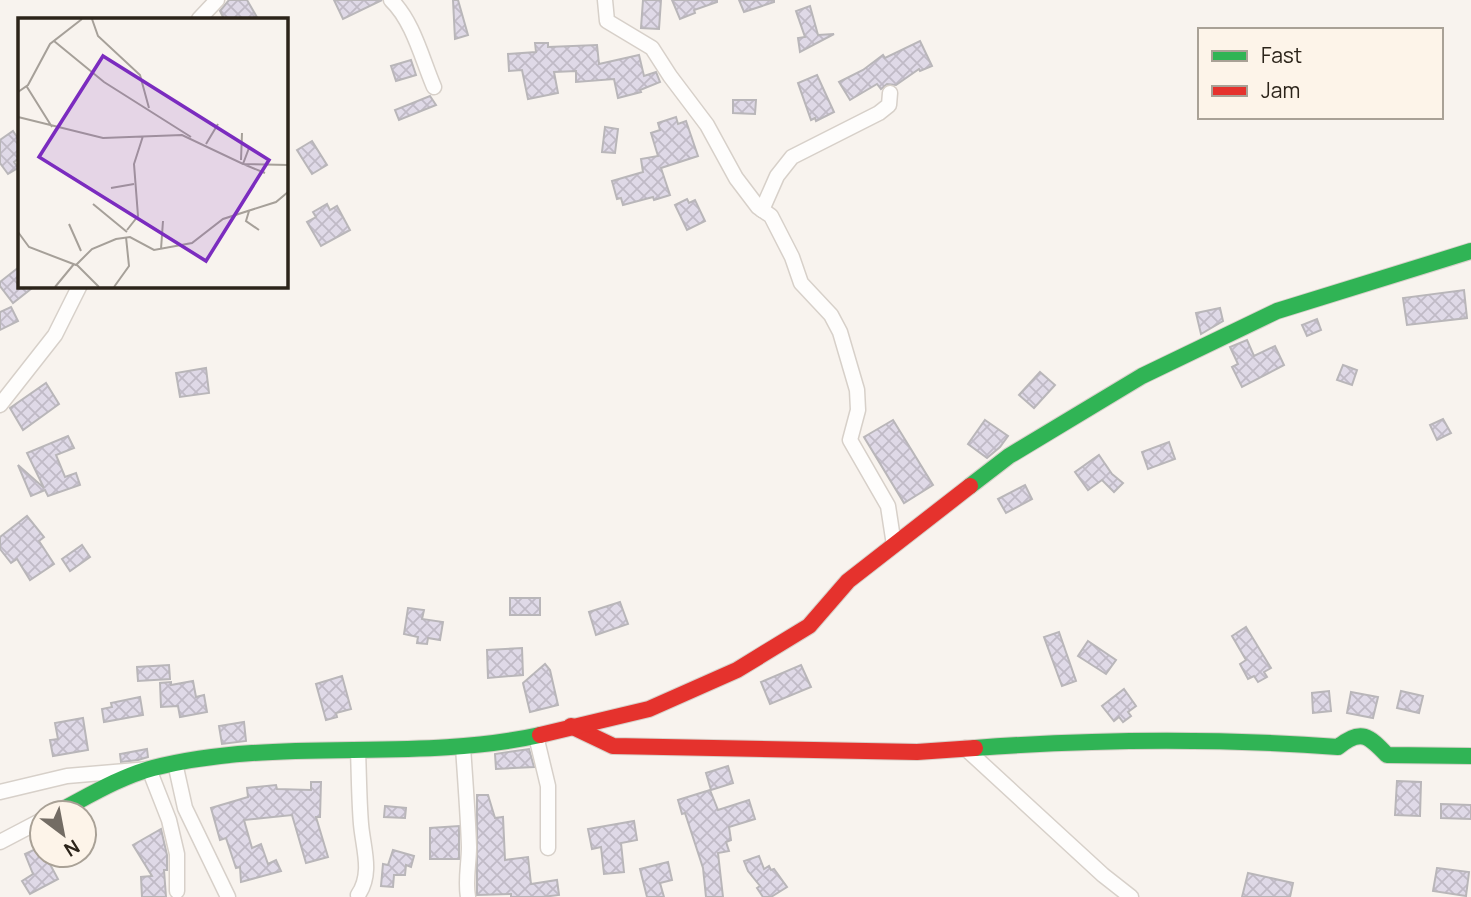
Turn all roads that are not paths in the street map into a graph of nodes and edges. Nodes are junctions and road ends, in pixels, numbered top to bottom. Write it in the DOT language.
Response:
graph roads {
  1 [pos="217,0"];
  2 [pos="391,0"];
  3 [pos="605,0"];
  4 [pos="201,18"];
  5 [pos="434,87"];
  6 [pos="890,93"];
  7 [pos="762,210"];
  8 [pos="1471,251"];
  9 [pos="79,287"];
  10 [pos="0,405"];
  11 [pos="894,545"];
  12 [pos="571,726"];
  13 [pos="536,736"];
  14 [pos="463,746"];
  15 [pos="965,748"];
  16 [pos="358,751"];
  17 [pos="1471,756"];
  18 [pos="175,763"];
  19 [pos="149,769"];
  20 [pos="0,792"];
  21 [pos="83,799"];
  22 [pos="28,827"];
  23 [pos="0,842"];
  24 [pos="548,848"];
  25 [pos="177,891"];
  26 [pos="358,895"];
  27 [pos="228,897"];
  28 [pos="468,897"];
  29 [pos="1131,897"];
  1 -- 4 [label="street"];
  2 -- 5 [label="street"];
  3 -- 7 [label="street"];
  6 -- 7 [label="street"];
  7 -- 11 [label="street"];
  8 -- 11 [label="street"];
  9 -- 10 [label="street"];
  11 -- 12 [label="street"];
  12 -- 13 [label="street"];
  12 -- 15 [label="street"];
  13 -- 14 [label="street"];
  13 -- 24 [label="street"];
  14 -- 16 [label="street"];
  14 -- 28 [label="street"];
  15 -- 17 [label="street"];
  15 -- 29 [label="street"];
  16 -- 18 [label="street"];
  16 -- 26 [label="street"];
  18 -- 19 [label="street"];
  18 -- 27 [label="street"];
  19 -- 20 [label="street"];
  19 -- 21 [label="street"];
  19 -- 25 [label="street"];
  22 -- 23 [label="street"];
}
